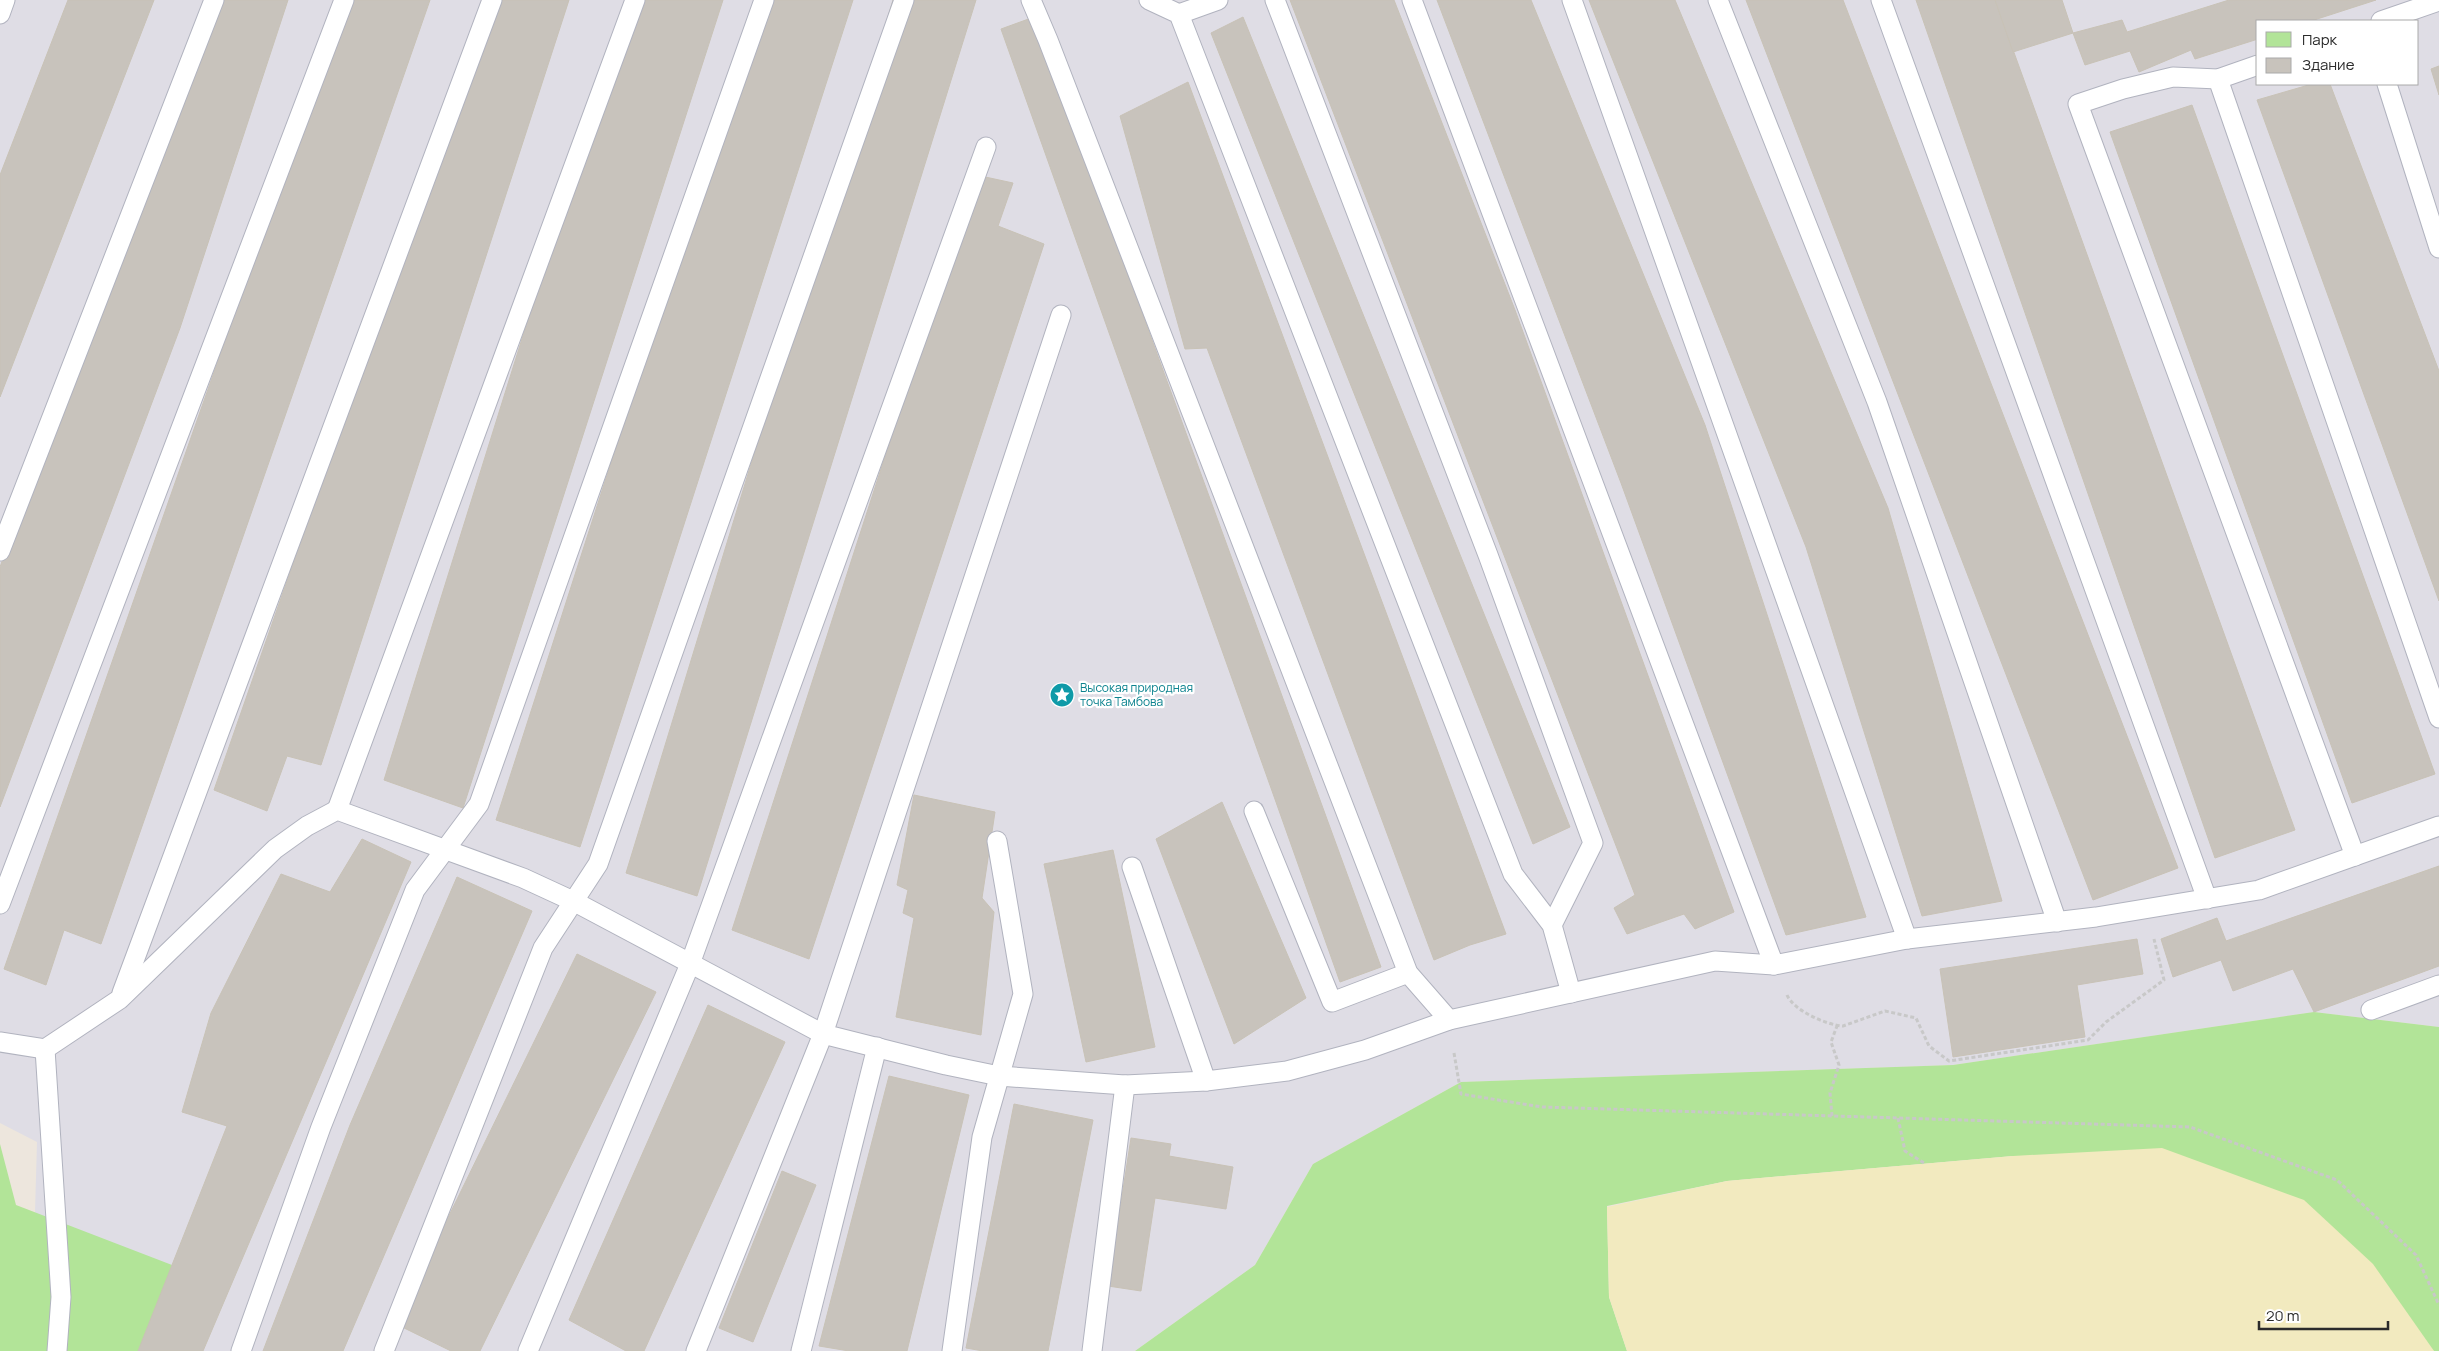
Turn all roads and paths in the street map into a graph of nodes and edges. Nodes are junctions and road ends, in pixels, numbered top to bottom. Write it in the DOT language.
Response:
graph roads {
  1 [pos="5,0"];
  2 [pos="214,0"];
  3 [pos="344,0"];
  4 [pos="492,0"];
  5 [pos="635,0"];
  6 [pos="764,0"];
  7 [pos="904,0"];
  8 [pos="1031,0"];
  9 [pos="1149,0"];
  10 [pos="1218,0"];
  11 [pos="1275,0"];
  12 [pos="1412,0"];
  13 [pos="1572,0"];
  14 [pos="1718,0"];
  15 [pos="1881,0"];
  16 [pos="2439,1"];
  17 [pos="0,14"];
  18 [pos="1179,14"];
  19 [pos="2384,20"];
  20 [pos="2256,66"];
  21 [pos="2218,79"];
  22 [pos="2387,85"];
  23 [pos="986,147"];
  24 [pos="2439,248"];
  25 [pos="1061,315"];
  26 [pos="0,551"];
  27 [pos="2439,718"];
  28 [pos="337,810"];
  29 [pos="1254,811"];
  30 [pos="2439,826"];
  31 [pos="997,841"];
  32 [pos="446,848"];
  33 [pos="2355,856"];
  34 [pos="1132,867"];
  35 [pos="2207,899"];
  36 [pos="575,902"];
  37 [pos="0,904"];
  38 [pos="2147,909"];
  39 [pos="2057,922"];
  40 [pos="1552,925"];
  41 [pos="1907,939"];
  42 [pos="690,964"];
  43 [pos="1774,965"];
  44 [pos="1408,973"];
  45 [pos="2439,985"];
  46 [pos="1571,992"];
  47 [pos="120,999"];
  48 [pos="2371,1010"];
  49 [pos="1449,1020"];
  50 [pos="1837,1026"];
  51 [pos="824,1034"];
  52 [pos="0,1042"];
  53 [pos="877,1046"];
  54 [pos="45,1049"];
  55 [pos="999,1076"];
  56 [pos="1206,1081"];
  57 [pos="1125,1085"];
  58 [pos="1832,1116"];
  59 [pos="1898,1118"];
  60 [pos="1924,1163"];
  61 [pos="2439,1305"];
  62 [pos="56,1351"];
  63 [pos="241,1351"];
  64 [pos="384,1351"];
  65 [pos="528,1351"];
  66 [pos="696,1351"];
  67 [pos="801,1351"];
  68 [pos="952,1351"];
  69 [pos="1092,1351"];
  1 -- 17 [label="lane"];
  2 -- 26 [label="lane"];
  3 -- 37 [label="lane"];
  4 -- 47 [label="lane"];
  5 -- 28 [label="lane"];
  6 -- 32 [label="lane"];
  7 -- 36 [label="lane"];
  8 -- 44 [label="lane"];
  9 -- 18 [label="lane"];
  10 -- 18 [label="lane"];
  11 -- 40 [label="lane"];
  12 -- 43 [label="lane"];
  13 -- 41 [label="lane"];
  14 -- 39 [label="lane"];
  15 -- 35 [label="lane"];
  16 -- 19 [label="lane"];
  18 -- 40 [label="lane"];
  20 -- 21 [label="lane"];
  21 -- 27 [label="lane"];
  21 -- 33 [label="lane"];
  22 -- 24 [label="lane"];
  23 -- 42 [label="lane"];
  25 -- 51 [label="lane"];
  28 -- 32 [label="lane"];
  28 -- 47 [label="lane"];
  29 -- 44 [label="lane"];
  30 -- 33 [label="lane"];
  31 -- 55 [label="lane"];
  32 -- 36 [label="lane"];
  32 -- 63 [label="lane"];
  33 -- 35 [label="lane"];
  34 -- 56 [label="lane"];
  35 -- 38 [label="lane"];
  36 -- 42 [label="lane"];
  36 -- 64 [label="lane"];
  38 -- 39 [label="lane"];
  38 -- 50 [label="path"];
  39 -- 41 [label="lane"];
  40 -- 46 [label="lane"];
  41 -- 43 [label="lane"];
  42 -- 51 [label="lane"];
  42 -- 65 [label="lane"];
  43 -- 46 [label="lane"];
  43 -- 50 [label="path"];
  44 -- 49 [label="lane"];
  45 -- 48 [label="lane"];
  46 -- 49 [label="lane"];
  47 -- 54 [label="lane"];
  49 -- 56 [label="lane"];
  49 -- 58 [label="path"];
  50 -- 58 [label="path"];
  51 -- 53 [label="lane"];
  51 -- 66 [label="lane"];
  52 -- 54 [label="lane"];
  53 -- 55 [label="lane"];
  53 -- 67 [label="lane"];
  54 -- 62 [label="lane"];
  55 -- 57 [label="lane"];
  55 -- 68 [label="lane"];
  56 -- 57 [label="lane"];
  57 -- 69 [label="lane"];
  58 -- 59 [label="path"];
  59 -- 60 [label="path"];
  59 -- 61 [label="path"];
}
